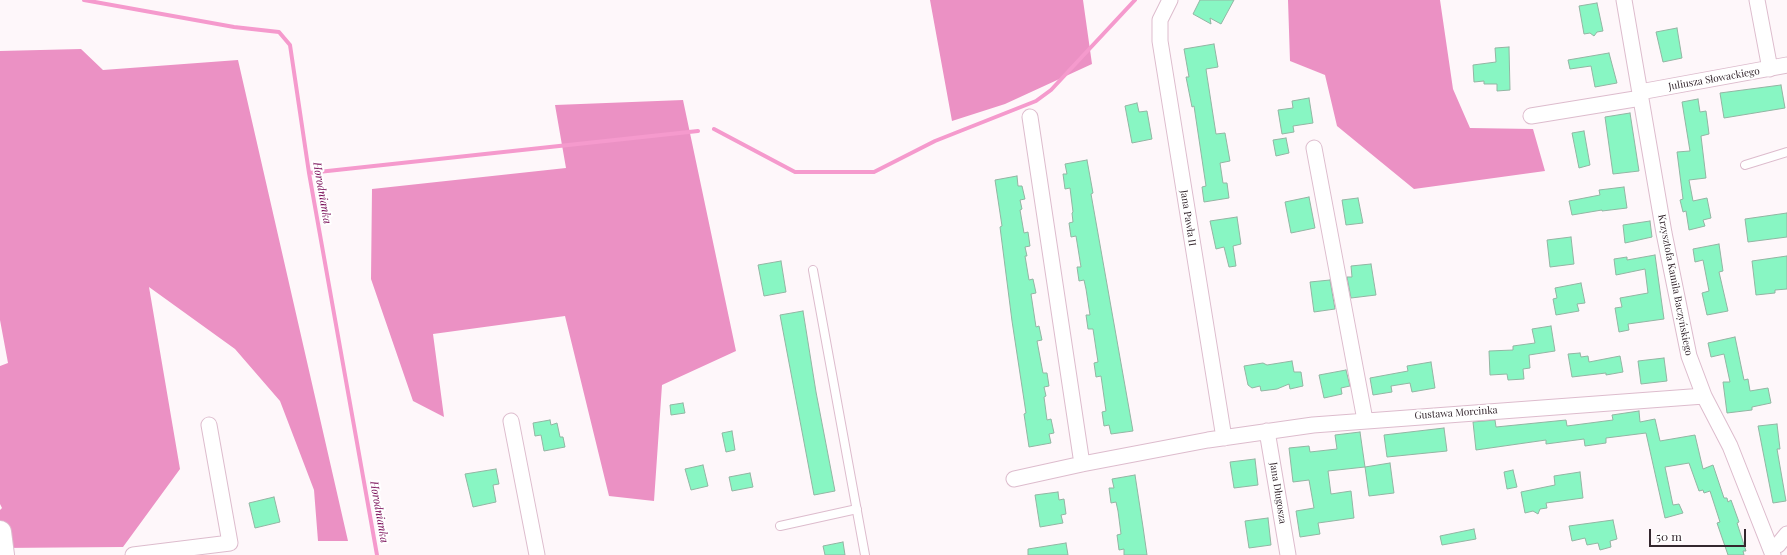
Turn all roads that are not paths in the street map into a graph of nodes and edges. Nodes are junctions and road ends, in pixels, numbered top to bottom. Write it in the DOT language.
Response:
graph roads {
  1 [pos="1170,0"];
  2 [pos="1624,0"];
  3 [pos="1757,0"];
  4 [pos="1787,65"];
  5 [pos="1770,69"];
  6 [pos="1641,95"];
  7 [pos="1531,116"];
  8 [pos="1030,117"];
  9 [pos="1314,148"];
  10 [pos="1787,152"];
  11 [pos="1745,165"];
  12 [pos="813,270"];
  13 [pos="1704,396"];
  14 [pos="1364,420"];
  15 [pos="511,421"];
  16 [pos="209,425"];
  17 [pos="1267,431"];
  18 [pos="1224,438"];
  19 [pos="1082,464"];
  20 [pos="1014,479"];
  21 [pos="857,510"];
  22 [pos="780,526"];
  23 [pos="0,532"];
  24 [pos="1787,534"];
  25 [pos="1772,551"];
  26 [pos="3,555"];
  27 [pos="133,555"];
  28 [pos="537,555"];
  29 [pos="865,555"];
  30 [pos="1288,555"];
  1 -- 18 [label="street, Jana Pawła II"];
  2 -- 6 [label="street, Krzysztofa Kamila Baczyńskiego"];
  3 -- 5 [label="street"];
  4 -- 5 [label="street, Juliusza Słowackiego"];
  5 -- 6 [label="street, Juliusza Słowackiego"];
  6 -- 7 [label="street, Juliusza Słowackiego"];
  6 -- 13 [label="street, Krzysztofa Kamila Baczyńskiego"];
  8 -- 19 [label="street"];
  9 -- 14 [label="street"];
  10 -- 11 [label="lane"];
  12 -- 21 [label="lane"];
  13 -- 14 [label="street, Gustawa Morcinka"];
  13 -- 25 [label="street, Krzysztofa Kamila Baczyńskiego"];
  14 -- 17 [label="street, Gustawa Morcinka"];
  15 -- 28 [label="street"];
  16 -- 27 [label="street"];
  17 -- 18 [label="street, Gustawa Morcinka"];
  17 -- 30 [label="street, Jana Długosza"];
  18 -- 19 [label="street, Gustawa Morcinka"];
  19 -- 20 [label="street, Gustawa Morcinka"];
  21 -- 22 [label="lane"];
  21 -- 29 [label="lane"];
  23 -- 26 [label="street"];
  24 -- 25 [label="street"];
}
